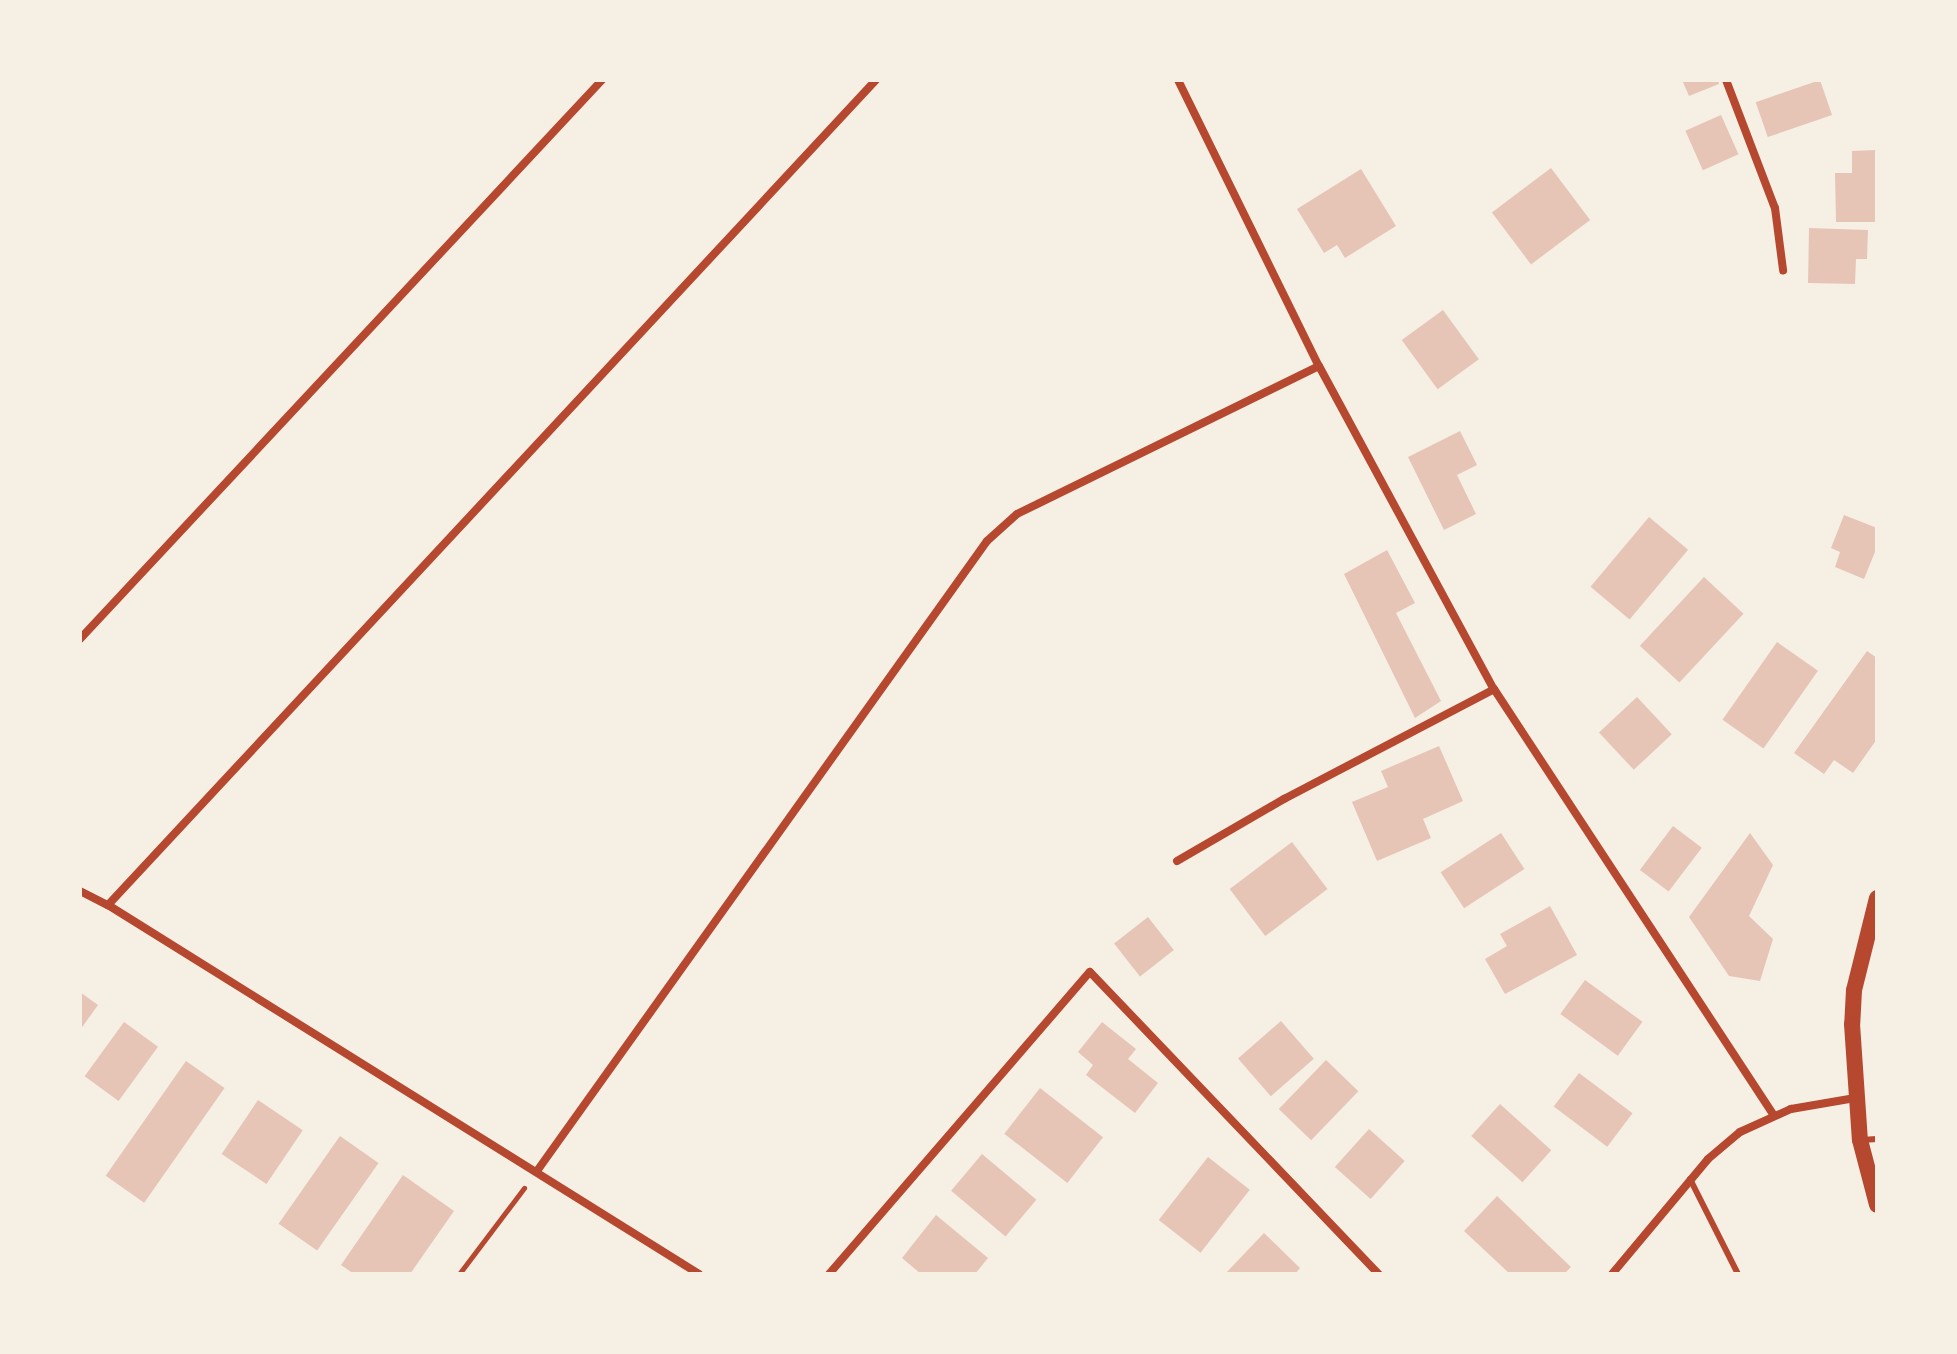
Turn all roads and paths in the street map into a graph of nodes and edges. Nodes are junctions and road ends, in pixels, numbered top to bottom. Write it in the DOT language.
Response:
graph roads {
  1 [pos="602,80"];
  2 [pos="876,80"];
  3 [pos="1178,80"];
  4 [pos="1726,80"];
  5 [pos="1783,270"];
  6 [pos="1319,366"];
  7 [pos="80,639"];
  8 [pos="1494,689"];
  9 [pos="1177,861"];
  10 [pos="80,891"];
  11 [pos="1877,898"];
  12 [pos="108,905"];
  13 [pos="1855,1098"];
  14 [pos="1773,1114"];
  15 [pos="1877,1139"];
  16 [pos="1860,1140"];
  17 [pos="537,1171"];
  18 [pos="1690,1179"];
  19 [pos="1877,1205"];
  20 [pos="459,1274"];
  21 [pos="699,1274"];
  22 [pos="829,1274"];
  23 [pos="1379,1274"];
  24 [pos="1612,1274"];
  25 [pos="1738,1274"];
  1 -- 7 [label="street"];
  2 -- 12 [label="street"];
  3 -- 6 [label="street"];
  4 -- 5 [label="street"];
  6 -- 8 [label="street"];
  6 -- 17 [label="street"];
  8 -- 9 [label="street"];
  8 -- 14 [label="street"];
  10 -- 12 [label="street"];
  11 -- 13 [label="main road"];
  12 -- 17 [label="street"];
  13 -- 14 [label="street"];
  13 -- 16 [label="main road"];
  14 -- 18 [label="street"];
  15 -- 16 [label="lane"];
  16 -- 19 [label="main road"];
  17 -- 20 [label="path"];
  17 -- 21 [label="street"];
  18 -- 24 [label="street"];
  18 -- 25 [label="lane"];
  22 -- 23 [label="street"];
}
